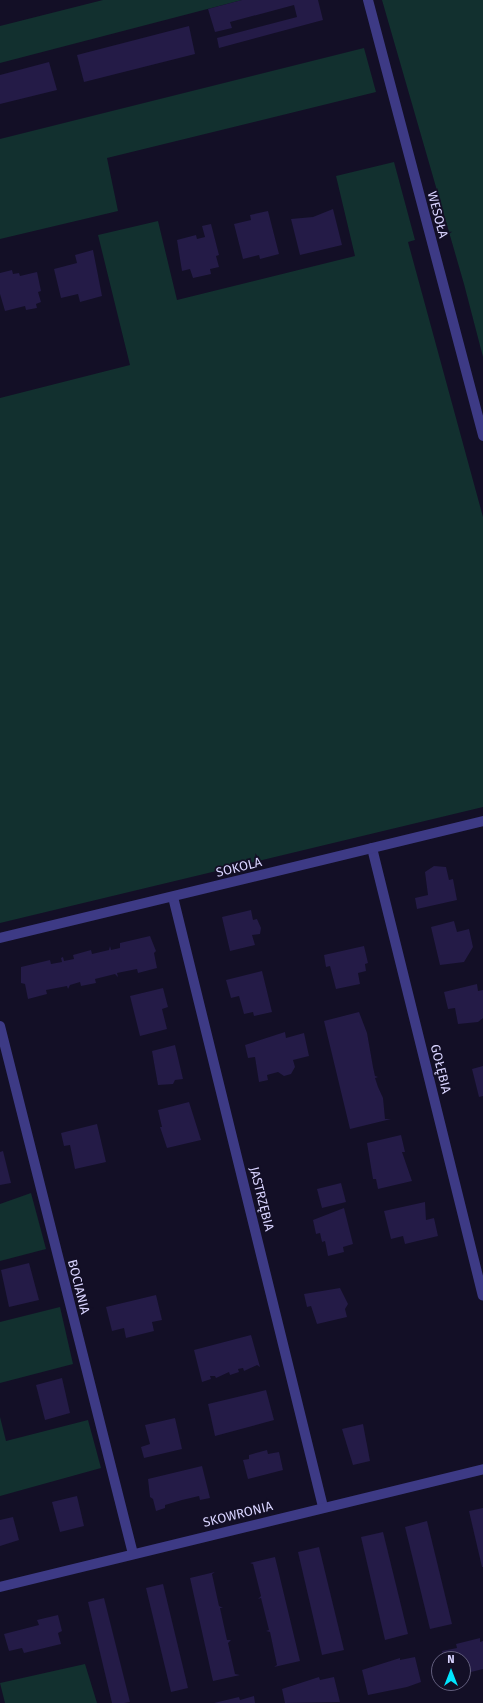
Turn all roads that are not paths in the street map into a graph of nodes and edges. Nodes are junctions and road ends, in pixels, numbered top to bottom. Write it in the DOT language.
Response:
graph roads {
  1 [pos="368,0"];
  2 [pos="483,436"];
  3 [pos="483,821"];
  4 [pos="372,848"];
  5 [pos="173,897"];
  6 [pos="0,938"];
  7 [pos="0,1026"];
  8 [pos="483,1295"];
  9 [pos="483,1469"];
  10 [pos="323,1507"];
  11 [pos="133,1554"];
  12 [pos="0,1587"];
  1 -- 2 [label="street, WESOŁA"];
  3 -- 4 [label="street, SOKOLA"];
  4 -- 5 [label="street, SOKOLA"];
  4 -- 8 [label="street, GOŁĘBIA"];
  5 -- 6 [label="street, SOKOLA"];
  5 -- 10 [label="street, JASTRZĘBIA"];
  7 -- 11 [label="street, BOCIANIA"];
  9 -- 10 [label="street, SKOWRONIA"];
  10 -- 11 [label="street, SKOWRONIA"];
  11 -- 12 [label="street, SKOWRONIA"];
}
